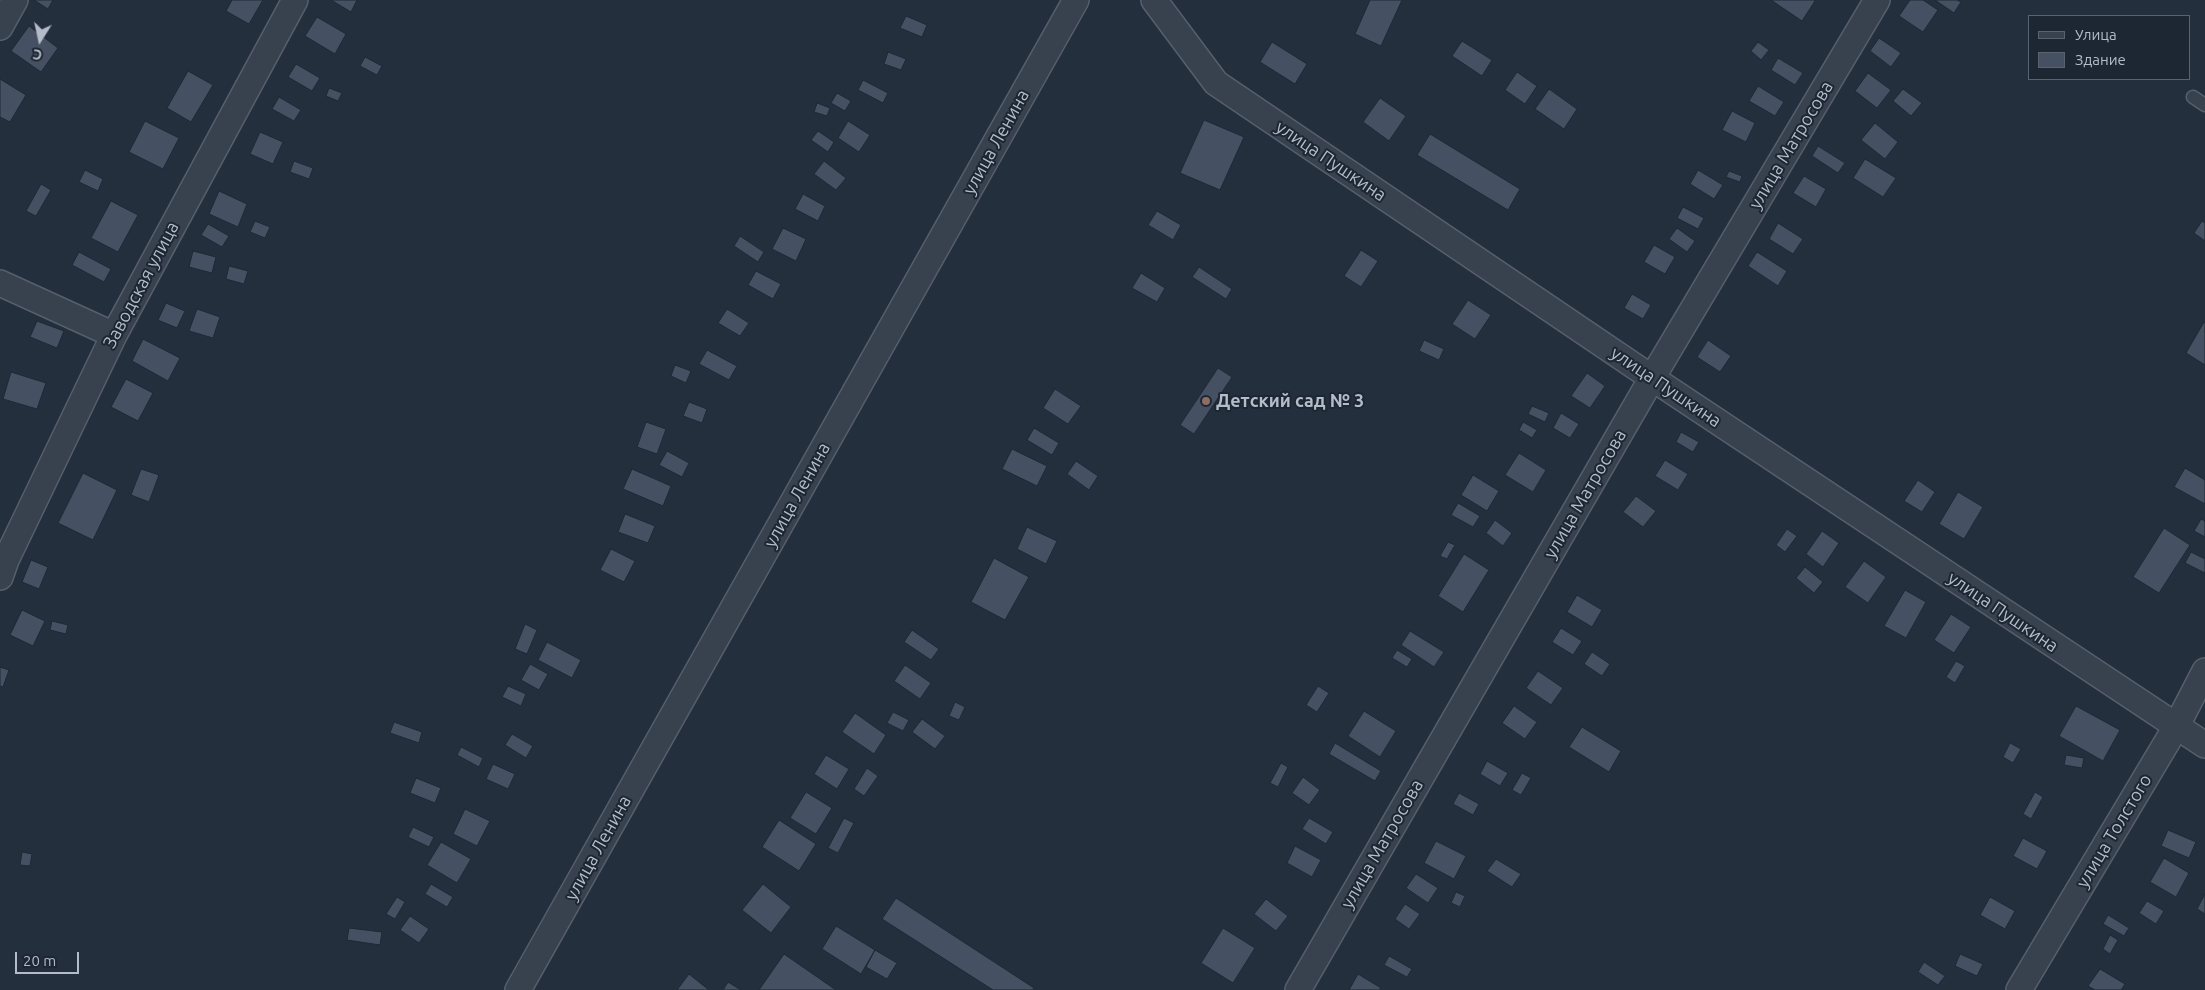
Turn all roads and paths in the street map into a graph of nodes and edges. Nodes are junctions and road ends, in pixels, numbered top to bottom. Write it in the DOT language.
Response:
graph roads {
  1 [pos="15,0"];
  2 [pos="295,0"];
  3 [pos="1076,0"];
  4 [pos="1154,0"];
  5 [pos="1877,0"];
  6 [pos="0,27"];
  7 [pos="2193,97"];
  8 [pos="2205,105"];
  9 [pos="0,283"];
  10 [pos="114,334"];
  11 [pos="1652,378"];
  12 [pos="2,565"];
  13 [pos="2205,671"];
  14 [pos="2176,727"];
  15 [pos="2205,745"];
  16 [pos="518,990"];
  17 [pos="1298,990"];
  18 [pos="2019,990"];
  1 -- 6 [label="street"];
  2 -- 10 [label="street, Заводская улица"];
  3 -- 16 [label="street, улица Ленина"];
  4 -- 11 [label="street, улица Пушкина"];
  5 -- 11 [label="street, улица Матросова"];
  7 -- 8 [label="lane"];
  9 -- 10 [label="street"];
  10 -- 12 [label="street, Заводская улица"];
  11 -- 14 [label="street, улица Пушкина"];
  11 -- 17 [label="street, улица Матросова"];
  13 -- 14 [label="street, улица Толстого"];
  14 -- 15 [label="street, улица Пушкина"];
  14 -- 18 [label="street, улица Толстого"];
}
